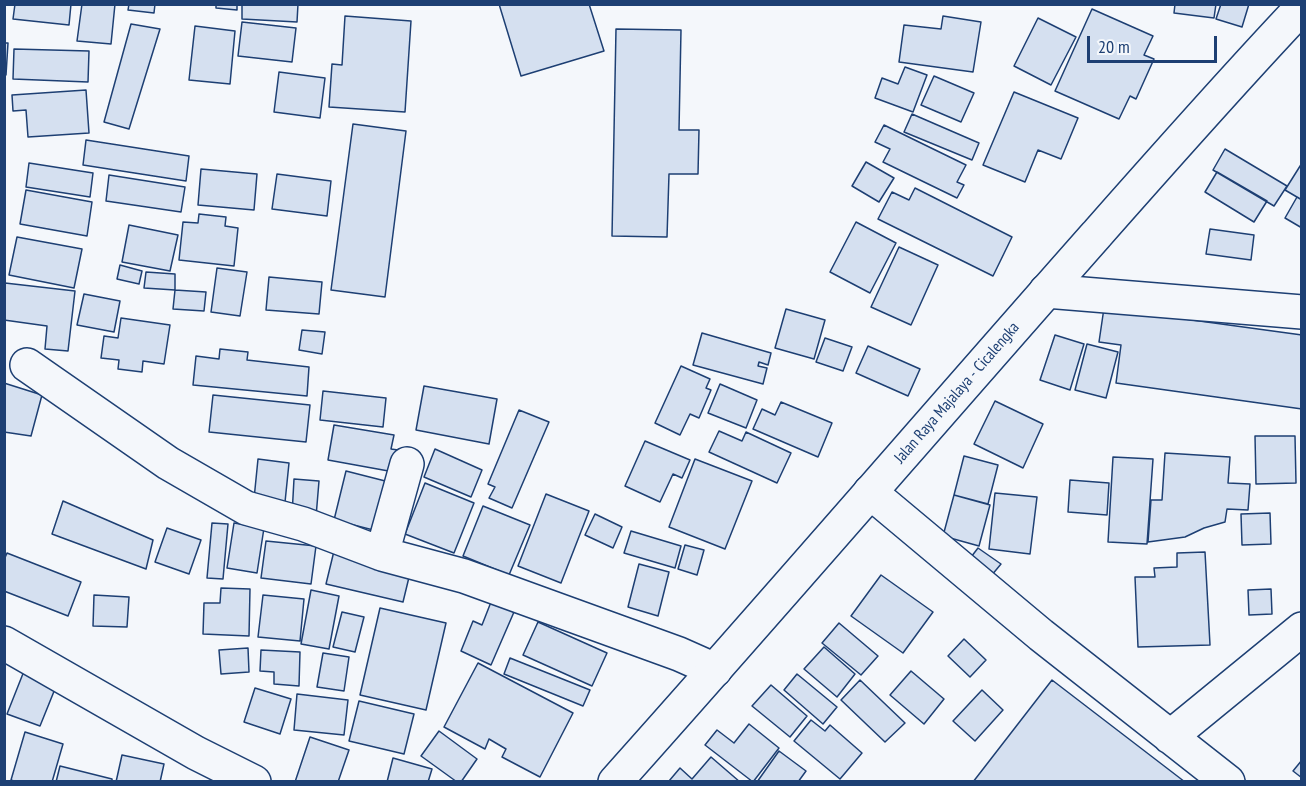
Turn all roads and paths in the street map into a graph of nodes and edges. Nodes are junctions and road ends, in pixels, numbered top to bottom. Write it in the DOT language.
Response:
graph roads {
  1 [pos="1302,7"];
  2 [pos="1046,291"];
  3 [pos="1302,312"];
  4 [pos="27,365"];
  5 [pos="407,464"];
  6 [pos="870,492"];
  7 [pos="382,554"];
  8 [pos="1302,629"];
  9 [pos="4,643"];
  10 [pos="715,670"];
  11 [pos="1170,737"];
  12 [pos="254,782"];
  13 [pos="615,782"];
  14 [pos="1228,782"];
  1 -- 2 [label="street, Jalan Raya Majalaya - Cicalengka"];
  2 -- 3 [label="street"];
  2 -- 6 [label="street, Jalan Raya Majalaya - Cicalengka"];
  4 -- 7 [label="street"];
  5 -- 7 [label="street"];
  6 -- 10 [label="street, Jalan Raya Majalaya - Cicalengka"];
  6 -- 11 [label="street"];
  7 -- 10 [label="street"];
  8 -- 11 [label="street"];
  9 -- 12 [label="street"];
  10 -- 13 [label="street, Jalan Raya Majalaya - Cicalengka"];
  11 -- 14 [label="street"];
}
